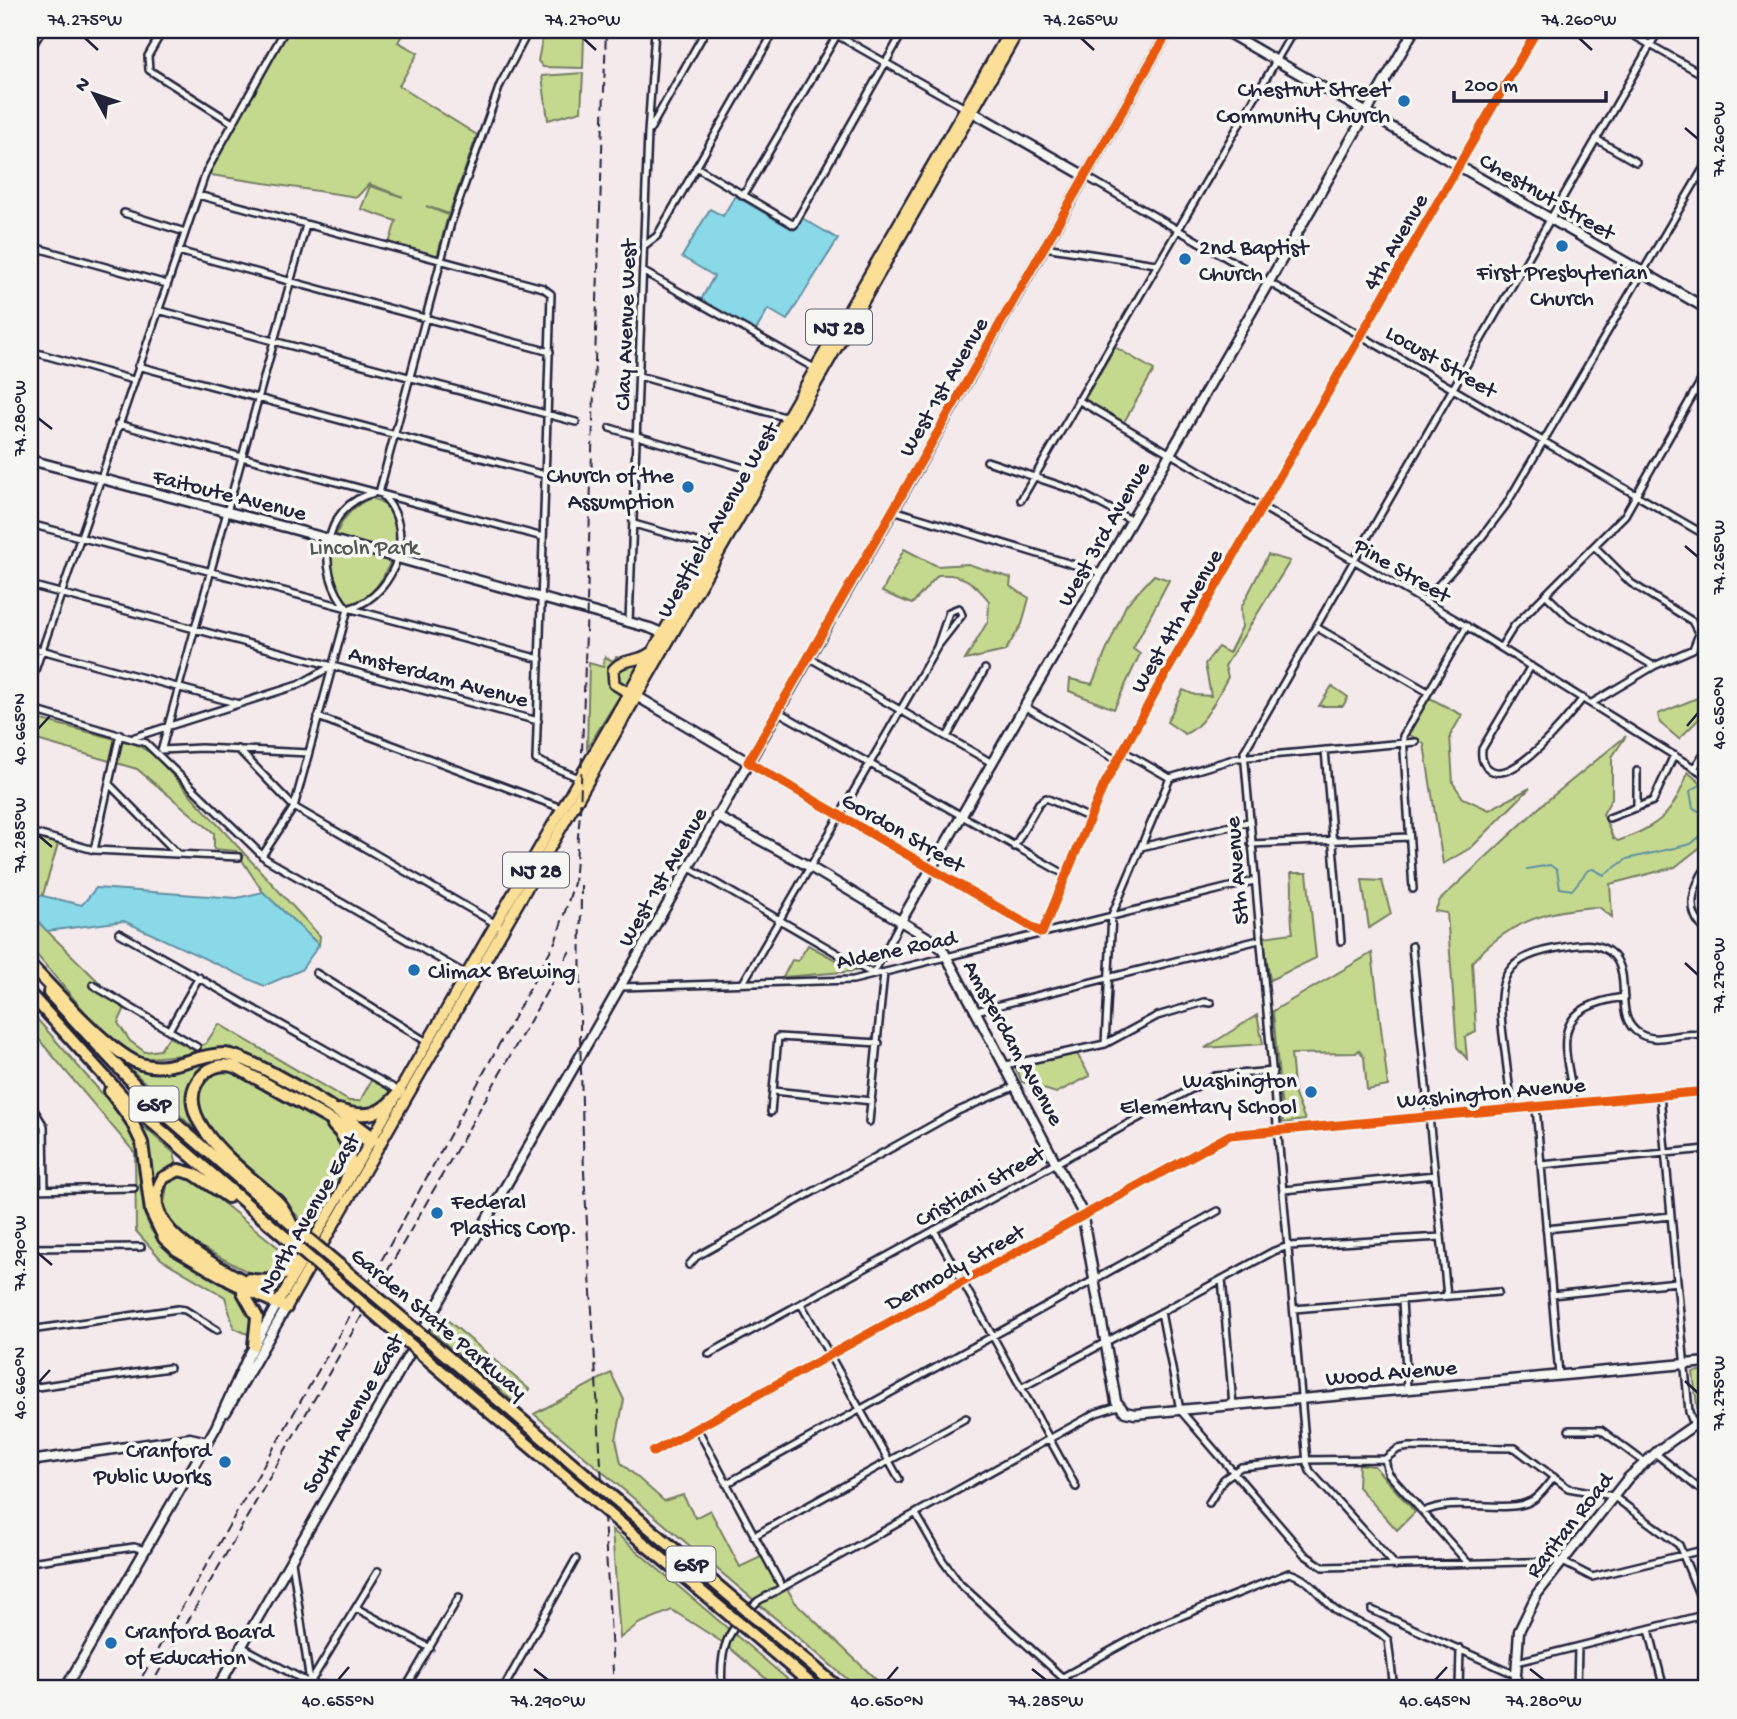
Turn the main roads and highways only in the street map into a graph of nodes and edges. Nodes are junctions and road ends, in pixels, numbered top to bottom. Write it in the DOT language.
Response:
graph roads {
  1 [pos="1019,30"];
  2 [pos="1169,30"];
  3 [pos="1223,30"];
  4 [pos="1414,30"];
  5 [pos="1007,31"];
  6 [pos="969,110"];
  7 [pos="1366,113"];
  8 [pos="1085,176"];
  9 [pos="1707,309"];
  10 [pos="30,460"];
  11 [pos="717,548"];
  12 [pos="663,633"];
  13 [pos="666,644"];
  14 [pos="652,652"];
  15 [pos="632,694"];
  16 [pos="748,762"];
  17 [pos="566,810"];
  18 [pos="716,816"];
  19 [pos="901,921"];
  20 [pos="30,967"];
  21 [pos="30,994"];
  22 [pos="443,1025"];
  23 [pos="76,1047"];
  24 [pos="404,1094"];
  25 [pos="318,1107"];
  26 [pos="542,1122"];
  27 [pos="375,1141"];
  28 [pos="339,1196"];
  29 [pos="292,1225"];
  30 [pos="285,1237"];
  31 [pos="305,1245"];
  32 [pos="231,1277"];
  33 [pos="280,1305"];
  34 [pos="254,1345"];
  35 [pos="1707,1362"];
  36 [pos="1118,1406"];
  37 [pos="1706,1418"];
  38 [pos="216,1426"];
  39 [pos="207,1442"];
  40 [pos="30,1461"];
  41 [pos="65,1689"];
  42 [pos="217,1689"];
  43 [pos="817,1689"];
  44 [pos="840,1689"];
  45 [pos="1516,1689"];
  1 -- 6 [label="main road, Westfield Avenue West / NJ 28"];
  2 -- 8 [label="main road, West 1st Avenue"];
  3 -- 7 [label="main road, Chestnut Street"];
  4 -- 7 [label="main road, West 3rd Avenue"];
  5 -- 6 [label="main road, Westfield Avenue West / NJ 28"];
  6 -- 8 [label="main road, Locust Street"];
  6 -- 11 [label="main road, Westfield Avenue West / NJ 28"];
  7 -- 9 [label="main road, Chestnut Street"];
  7 -- 19 [label="main road, West 3rd Avenue"];
  8 -- 16 [label="main road, West 1st Avenue"];
  10 -- 12 [label="main road, Faitoute Avenue"];
  11 -- 12 [label="main road, Westfield Avenue West / NJ 28"];
  11 -- 13 [label="main road, Westfield Avenue West / NJ 28"];
  12 -- 13 [label="main road"];
  12 -- 14 [label="main road, Westfield Avenue West / NJ 28"];
  13 -- 15 [label="main road, Westfield Avenue West / NJ 28"];
  14 -- 15 [label="main road, Westfield Avenue West / NJ 28"];
  14 -- 15 [label="main road"];
  15 -- 16 [label="main road, Gordon Street"];
  15 -- 17 [label="main road, Westfield Avenue West / NJ 28"];
  15 -- 17 [label="main road, Westfield Avenue West / NJ 28"];
  16 -- 18 [label="main road, West 1st Avenue"];
  17 -- 22 [label="main road, Westfield Avenue West / NJ 28"];
  18 -- 19 [label="main road, Amsterdam Avenue"];
  18 -- 26 [label="main road, West 1st Avenue"];
  19 -- 36 [label="main road, Amsterdam Avenue"];
  20 -- 25 [label="highway"];
  20 -- 29 [label="highway, Garden State Parkway / GSP"];
  21 -- 23 [label="highway, Garden State Parkway / GSP"];
  22 -- 24 [label="main road, North Avenue East / NJ 28"];
  23 -- 30 [label="highway, Garden State Parkway / GSP"];
  23 -- 32 [label="highway"];
  24 -- 25 [label="highway"];
  24 -- 27 [label="main road, North Avenue East / NJ 28"];
  25 -- 27 [label="highway"];
  25 -- 28 [label="highway"];
  25 -- 29 [label="highway"];
  26 -- 42 [label="main road, South Avenue East"];
  27 -- 28 [label="main road, North Avenue East / NJ 28"];
  27 -- 33 [label="main road, North Avenue East / NJ 28"];
  28 -- 31 [label="main road, North Avenue East / NJ 28"];
  29 -- 31 [label="highway, Garden State Parkway / GSP"];
  30 -- 31 [label="highway, Garden State Parkway / GSP"];
  30 -- 32 [label="highway"];
  31 -- 32 [label="highway"];
  31 -- 33 [label="main road, North Avenue East / NJ 28"];
  31 -- 43 [label="highway, Garden State Parkway / GSP, bridge"];
  31 -- 44 [label="highway, Garden State Parkway / GSP, bridge"];
  32 -- 33 [label="highway"];
  32 -- 34 [label="highway"];
  33 -- 34 [label="main road, North Avenue East / NJ 28"];
  33 -- 38 [label="main road, North Avenue East / NJ 28"];
  34 -- 38 [label="main road, North Avenue East / NJ 28"];
  35 -- 36 [label="main road, Wood Avenue"];
  37 -- 45 [label="main road, Raritan Road"];
  38 -- 39 [label="main road, North Avenue East / NJ 28"];
  39 -- 40 [label="main road"];
  39 -- 41 [label="main road, North Avenue East / NJ 28"];
}
